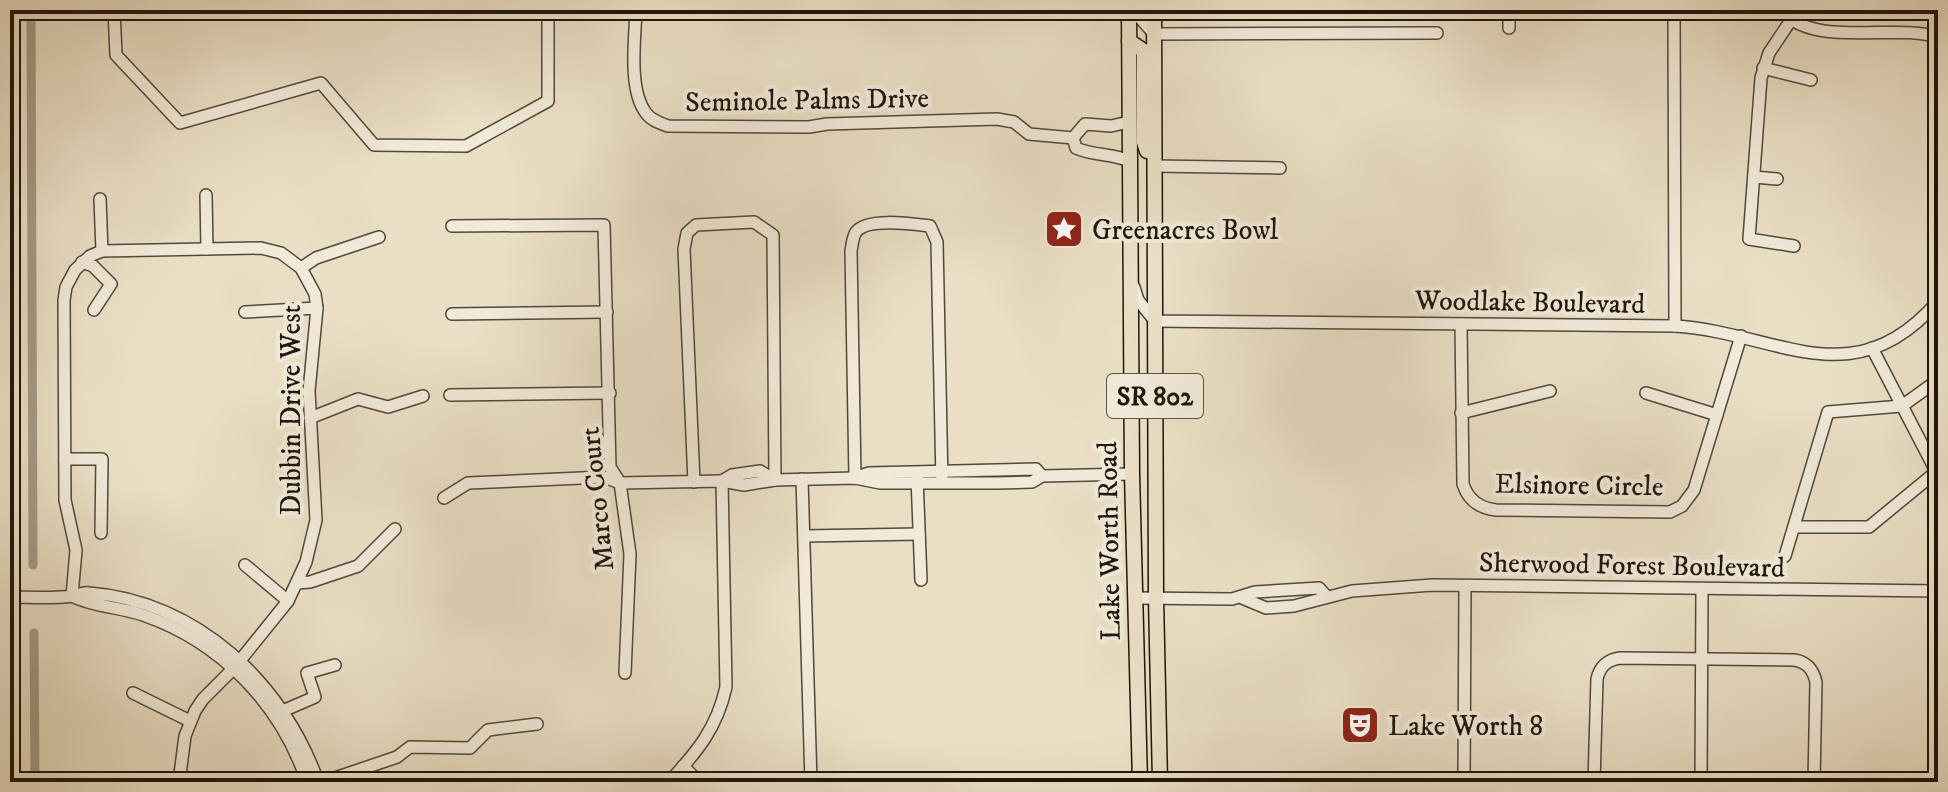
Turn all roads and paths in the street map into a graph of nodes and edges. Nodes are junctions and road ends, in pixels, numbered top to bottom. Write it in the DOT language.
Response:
graph roads {
  1 [pos="114,10"];
  2 [pos="548,10"];
  3 [pos="636,10"];
  4 [pos="1131,10"];
  5 [pos="1154,10"];
  6 [pos="1509,10"];
  7 [pos="1674,10"];
  8 [pos="1780,10"];
  9 [pos="1791,20"];
  10 [pos="1509,28"];
  11 [pos="1437,33"];
  12 [pos="1154,34"];
  13 [pos="1938,37"];
  14 [pos="1129,41"];
  15 [pos="1763,68"];
  16 [pos="1811,80"];
  17 [pos="1129,122"];
  18 [pos="1073,138"];
  19 [pos="1129,161"];
  20 [pos="1154,166"];
  21 [pos="1280,168"];
  22 [pos="1754,177"];
  23 [pos="1777,179"];
  24 [pos="206,195"];
  25 [pos="100,199"];
  26 [pos="452,226"];
  27 [pos="379,237"];
  28 [pos="1794,246"];
  29 [pos="207,249"];
  30 [pos="102,251"];
  31 [pos="82,262"];
  32 [pos="301,268"];
  33 [pos="1130,274"];
  34 [pos="1938,301"];
  35 [pos="317,308"];
  36 [pos="94,310"];
  37 [pos="245,312"];
  38 [pos="607,312"];
  39 [pos="452,314"];
  40 [pos="1155,321"];
  41 [pos="1461,324"];
  42 [pos="1675,326"];
  43 [pos="1741,336"];
  44 [pos="1872,348"];
  45 [pos="1938,380"];
  46 [pos="1550,391"];
  47 [pos="610,393"];
  48 [pos="1646,393"];
  49 [pos="450,395"];
  50 [pos="423,396"];
  51 [pos="1902,406"];
  52 [pos="1461,413"];
  53 [pos="1717,415"];
  54 [pos="310,418"];
  55 [pos="65,459"];
  56 [pos="1132,474"];
  57 [pos="1937,474"];
  58 [pos="917,476"];
  59 [pos="941,476"];
  60 [pos="855,478"];
  61 [pos="802,479"];
  62 [pos="775,480"];
  63 [pos="722,481"];
  64 [pos="694,482"];
  65 [pos="620,483"];
  66 [pos="444,498"];
  67 [pos="1794,527"];
  68 [pos="395,529"];
  69 [pos="101,533"];
  70 [pos="919,534"];
  71 [pos="804,536"];
  72 [pos="1785,556"];
  73 [pos="245,565"];
  74 [pos="921,580"];
  75 [pos="297,583"];
  76 [pos="1465,586"];
  77 [pos="1702,589"];
  78 [pos="1938,591"];
  79 [pos="72,596"];
  80 [pos="10,597"];
  81 [pos="1327,597"];
  82 [pos="1136,598"];
  83 [pos="1156,598"];
  84 [pos="1242,598"];
  85 [pos="288,601"];
  86 [pos="1702,659"];
  87 [pos="237,664"];
  88 [pos="335,665"];
  89 [pos="625,673"];
  90 [pos="133,693"];
  91 [pos="278,712"];
  92 [pos="190,721"];
  93 [pos="537,724"];
  94 [pos="1139,748"];
  95 [pos="683,766"];
  96 [pos="179,782"];
  97 [pos="307,782"];
  98 [pos="320,782"];
  99 [pos="669,782"];
  100 [pos="699,782"];
  101 [pos="811,782"];
  102 [pos="1140,782"];
  103 [pos="1147,782"];
  104 [pos="1160,782"];
  105 [pos="1464,782"];
  106 [pos="1594,782"];
  107 [pos="1701,782"];
  108 [pos="1814,782"];
  1 -- 2 [label="street"];
  3 -- 18 [label="street, Seminole Palms Drive"];
  4 -- 12 [label="street"];
  4 -- 14 [label="main road, Lake Worth Road / SR 802"];
  5 -- 12 [label="main road, Lake Worth Road / SR 802"];
  6 -- 10 [label="street"];
  7 -- 42 [label="street"];
  8 -- 9 [label="street"];
  9 -- 13 [label="street"];
  9 -- 15 [label="street"];
  11 -- 12 [label="street"];
  12 -- 20 [label="main road, Lake Worth Road / SR 802"];
  14 -- 17 [label="main road, Lake Worth Road / SR 802"];
  14 -- 20 [label="main road"];
  15 -- 16 [label="street"];
  15 -- 22 [label="street"];
  17 -- 18 [label="street, Seminole Palms Drive"];
  17 -- 19 [label="main road, Lake Worth Road / SR 802"];
  18 -- 19 [label="street, Seminole Palms Drive"];
  19 -- 33 [label="main road, Lake Worth Road / SR 802"];
  20 -- 21 [label="street"];
  20 -- 40 [label="main road, Lake Worth Road / SR 802"];
  22 -- 23 [label="street"];
  22 -- 28 [label="street"];
  24 -- 29 [label="street"];
  25 -- 30 [label="street"];
  26 -- 38 [label="street, Marco Court"];
  27 -- 32 [label="street"];
  29 -- 30 [label="street, Dubbin Drive West"];
  29 -- 32 [label="street, Dubbin Drive West"];
  30 -- 31 [label="street, Dubbin Drive West"];
  31 -- 36 [label="street"];
  31 -- 55 [label="street"];
  32 -- 35 [label="street, Dubbin Drive West"];
  33 -- 40 [label="street"];
  33 -- 56 [label="main road, Lake Worth Road / SR 802"];
  34 -- 44 [label="street, Woodlake Boulevard"];
  35 -- 37 [label="street"];
  35 -- 54 [label="street, Dubbin Drive West"];
  38 -- 39 [label="street"];
  38 -- 47 [label="street, Marco Court"];
  40 -- 41 [label="street, Woodlake Boulevard"];
  40 -- 83 [label="main road, Lake Worth Road / SR 802"];
  41 -- 42 [label="street, Woodlake Boulevard"];
  41 -- 52 [label="street, Elsinore Circle"];
  42 -- 43 [label="street, Woodlake Boulevard"];
  43 -- 44 [label="street, Woodlake Boulevard"];
  43 -- 53 [label="street, Elsinore Circle"];
  44 -- 51 [label="street"];
  45 -- 51 [label="street"];
  46 -- 52 [label="street"];
  47 -- 49 [label="street"];
  47 -- 65 [label="street, Marco Court"];
  48 -- 53 [label="street"];
  50 -- 54 [label="street"];
  51 -- 57 [label="street"];
  51 -- 67 [label="street"];
  52 -- 53 [label="street, Elsinore Circle"];
  54 -- 75 [label="street, Dubbin Drive West"];
  55 -- 69 [label="street"];
  55 -- 79 [label="street"];
  56 -- 59 [label="street"];
  56 -- 82 [label="main road, Lake Worth Road / SR 802"];
  57 -- 67 [label="street"];
  58 -- 59 [label="street"];
  58 -- 60 [label="street"];
  58 -- 70 [label="street"];
  59 -- 60 [label="street"];
  60 -- 61 [label="street"];
  61 -- 62 [label="street"];
  61 -- 71 [label="street"];
  62 -- 63 [label="street"];
  62 -- 64 [label="street"];
  63 -- 64 [label="street"];
  63 -- 95 [label="street"];
  64 -- 65 [label="street"];
  65 -- 66 [label="street"];
  65 -- 89 [label="street, Marco Court"];
  67 -- 72 [label="street"];
  68 -- 75 [label="street"];
  70 -- 71 [label="street"];
  70 -- 74 [label="street"];
  71 -- 101 [label="street"];
  73 -- 85 [label="street"];
  75 -- 85 [label="street, Dubbin Drive West"];
  76 -- 77 [label="street, Sherwood Forest Boulevard"];
  76 -- 81 [label="street, Sherwood Forest Boulevard"];
  76 -- 105 [label="street"];
  77 -- 78 [label="street, Sherwood Forest Boulevard"];
  77 -- 86 [label="street"];
  79 -- 80 [label="street"];
  79 -- 87 [label="street"];
  81 -- 84 [label="street, Sherwood Forest Boulevard"];
  81 -- 84 [label="street, Sherwood Forest Boulevard"];
  82 -- 83 [label="street, Sherwood Forest Boulevard"];
  82 -- 94 [label="main road, Lake Worth Road / SR 802"];
  83 -- 84 [label="street, Sherwood Forest Boulevard"];
  83 -- 104 [label="main road, Lake Worth Road / SR 802"];
  85 -- 87 [label="street, Dubbin Drive West"];
  86 -- 106 [label="street"];
  86 -- 107 [label="street"];
  86 -- 108 [label="street"];
  87 -- 91 [label="street"];
  87 -- 92 [label="street, Dubbin Drive West"];
  88 -- 91 [label="street"];
  90 -- 92 [label="street"];
  91 -- 97 [label="street"];
  91 -- 98 [label="street"];
  92 -- 96 [label="street"];
  93 -- 98 [label="street"];
  94 -- 102 [label="main road, Lake Worth Road / SR 802"];
  94 -- 103 [label="main road"];
  95 -- 99 [label="street"];
  95 -- 100 [label="street"];
}
